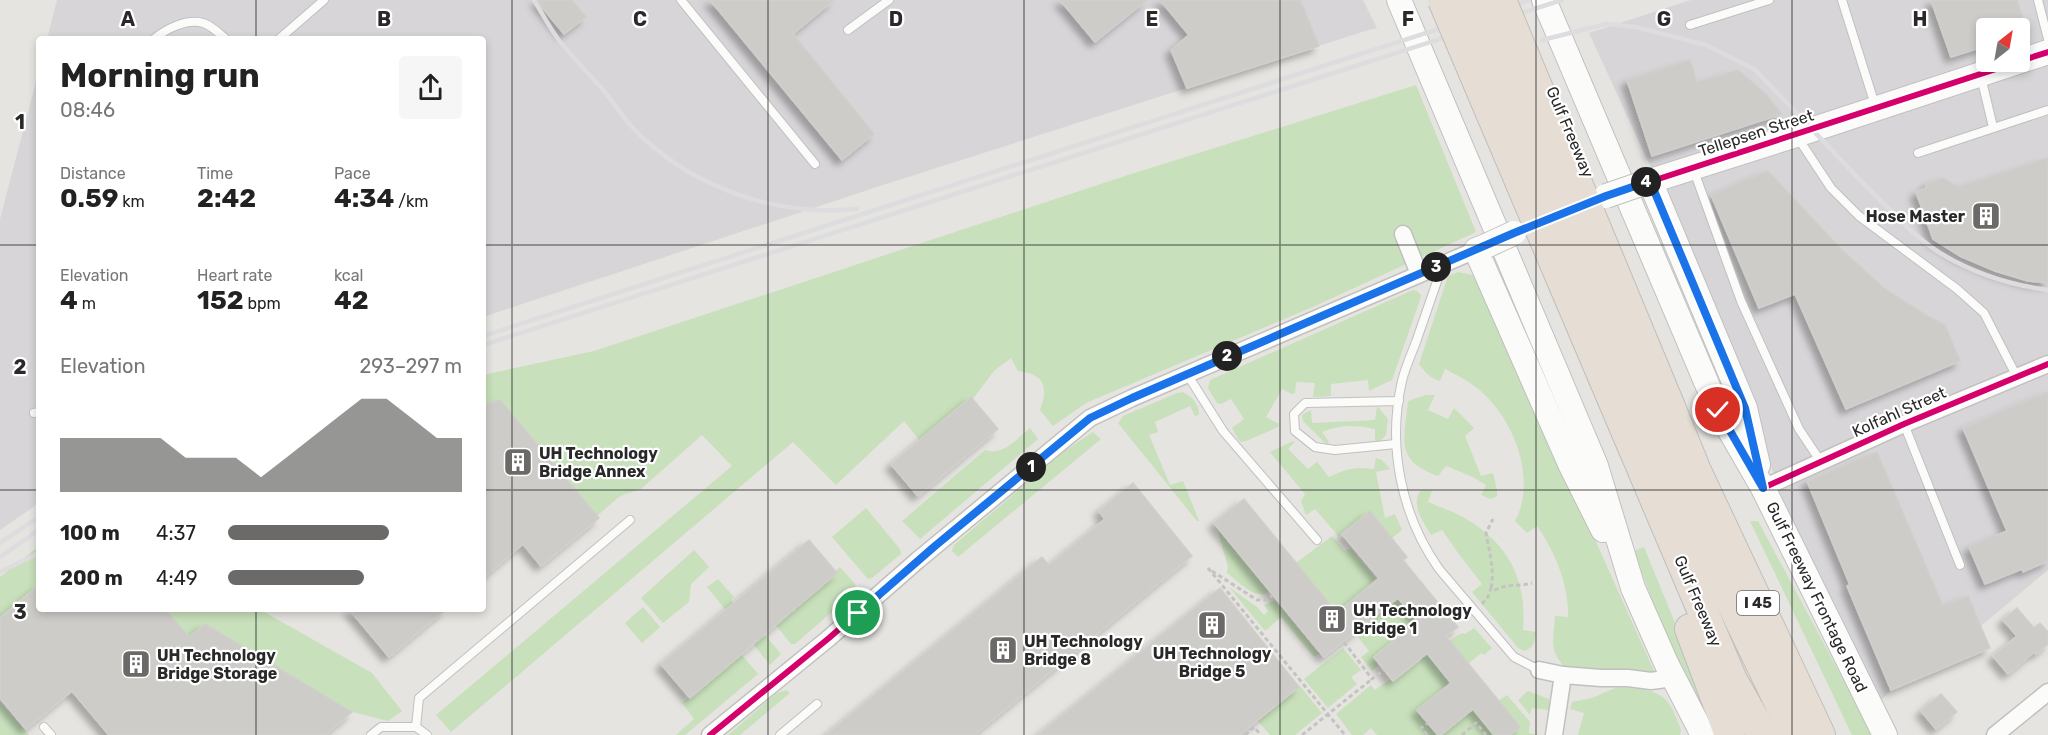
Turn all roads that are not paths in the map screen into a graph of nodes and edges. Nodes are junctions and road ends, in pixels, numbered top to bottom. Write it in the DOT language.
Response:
graph roads {
  1 [pos="324,0"];
  2 [pos="681,0"];
  3 [pos="889,0"];
  4 [pos="1399,0"];
  5 [pos="1443,0"];
  6 [pos="1473,0"];
  7 [pos="1501,0"];
  8 [pos="1544,0"];
  9 [pos="1769,0"];
  10 [pos="1842,0"];
  11 [pos="2038,0"];
  12 [pos="1690,25"];
  13 [pos="848,30"];
  14 [pos="158,36"];
  15 [pos="222,36"];
  16 [pos="282,36"];
  17 [pos="2048,39"];
  18 [pos="2048,52"];
  19 [pos="1980,74"];
  20 [pos="1876,108"];
  21 [pos="2048,110"];
  22 [pos="1993,127"];
  23 [pos="1796,135"];
  24 [pos="1918,153"];
  25 [pos="815,164"];
  26 [pos="1693,167"];
  27 [pos="1645,182"];
  28 [pos="1403,234"];
  29 [pos="1481,248"];
  30 [pos="1443,264"];
  31 [pos="1419,274"];
  32 [pos="2048,364"];
  33 [pos="1187,374"];
  34 [pos="2017,377"];
  35 [pos="1399,401"];
  36 [pos="1647,416"];
  37 [pos="1904,424"];
  38 [pos="1396,444"];
  39 [pos="1821,462"];
  40 [pos="1696,471"];
  41 [pos="1763,488"];
  42 [pos="630,520"];
  43 [pos="1317,540"];
  44 [pos="1674,544"];
  45 [pos="1960,565"];
  46 [pos="1633,588"];
  47 [pos="1539,670"];
  48 [pos="1563,675"];
  49 [pos="1673,678"];
  50 [pos="2048,692"];
  51 [pos="817,704"];
  52 [pos="44,727"];
  53 [pos="416,727"];
  54 [pos="1699,732"];
  55 [pos="51,735"];
  56 [pos="370,735"];
  57 [pos="427,735"];
  58 [pos="711,735"];
  59 [pos="780,735"];
  60 [pos="1554,735"];
  61 [pos="1730,735"];
  62 [pos="1763,735"];
  63 [pos="1795,735"];
  64 [pos="1820,735"];
  65 [pos="1839,735"];
  66 [pos="1885,735"];
  67 [pos="1995,735"];
  1 -- 16 [label="lane"];
  2 -- 25 [label="lane"];
  3 -- 13 [label="lane"];
  4 -- 46 [label="main road"];
  5 -- 36 [label="highway, Gulf Freeway / I 45, bridge"];
  6 -- 36 [label="highway, Gulf Freeway, bridge"];
  7 -- 36 [label="highway, Gulf Freeway / I 45, bridge"];
  8 -- 41 [label="main road, Gulf Freeway Frontage Road"];
  9 -- 12 [label="lane"];
  10 -- 20 [label="lane"];
  11 -- 17 [label="lane"];
  14 -- 15 [label="lane"];
  18 -- 19 [label="main road, Tellepsen Street"];
  19 -- 20 [label="main road, Tellepsen Street"];
  19 -- 22 [label="lane"];
  20 -- 23 [label="main road, Tellepsen Street"];
  21 -- 22 [label="lane"];
  22 -- 24 [label="lane"];
  23 -- 26 [label="main road, Tellepsen Street"];
  23 -- 34 [label="lane"];
  26 -- 27 [label="main road, Tellepsen Street"];
  26 -- 39 [label="lane"];
  27 -- 29 [label="main road, Tellepsen Street, bridge"];
  27 -- 41 [label="main road"];
  28 -- 31 [label="street"];
  29 -- 30 [label="street"];
  29 -- 46 [label="main road"];
  30 -- 31 [label="street"];
  30 -- 35 [label="lane"];
  31 -- 33 [label="street"];
  32 -- 34 [label="street, Kolfahl Street"];
  33 -- 43 [label="lane"];
  33 -- 58 [label="street"];
  34 -- 37 [label="street, Kolfahl Street"];
  35 -- 38 [label="lane"];
  35 -- 38 [label="lane"];
  36 -- 40 [label="highway, Gulf Freeway / I 45"];
  36 -- 44 [label="highway, Gulf Freeway / I 45"];
  36 -- 63 [label="highway, Gulf Freeway"];
  37 -- 39 [label="street, Kolfahl Street"];
  37 -- 45 [label="lane"];
  38 -- 47 [label="lane"];
  39 -- 41 [label="street, Kolfahl Street"];
  40 -- 64 [label="highway, Gulf Freeway / I 45"];
  40 -- 65 [label="highway"];
  41 -- 66 [label="main road, Gulf Freeway Frontage Road"];
  42 -- 53 [label="lane"];
  44 -- 61 [label="highway"];
  44 -- 62 [label="highway, Gulf Freeway / I 45"];
  46 -- 49 [label="main road"];
  47 -- 48 [label="street"];
  48 -- 49 [label="street"];
  48 -- 60 [label="street"];
  49 -- 54 [label="main road"];
  50 -- 67 [label="street"];
  51 -- 59 [label="lane"];
  52 -- 55 [label="lane"];
  53 -- 56 [label="lane"];
  53 -- 57 [label="lane"];
}
